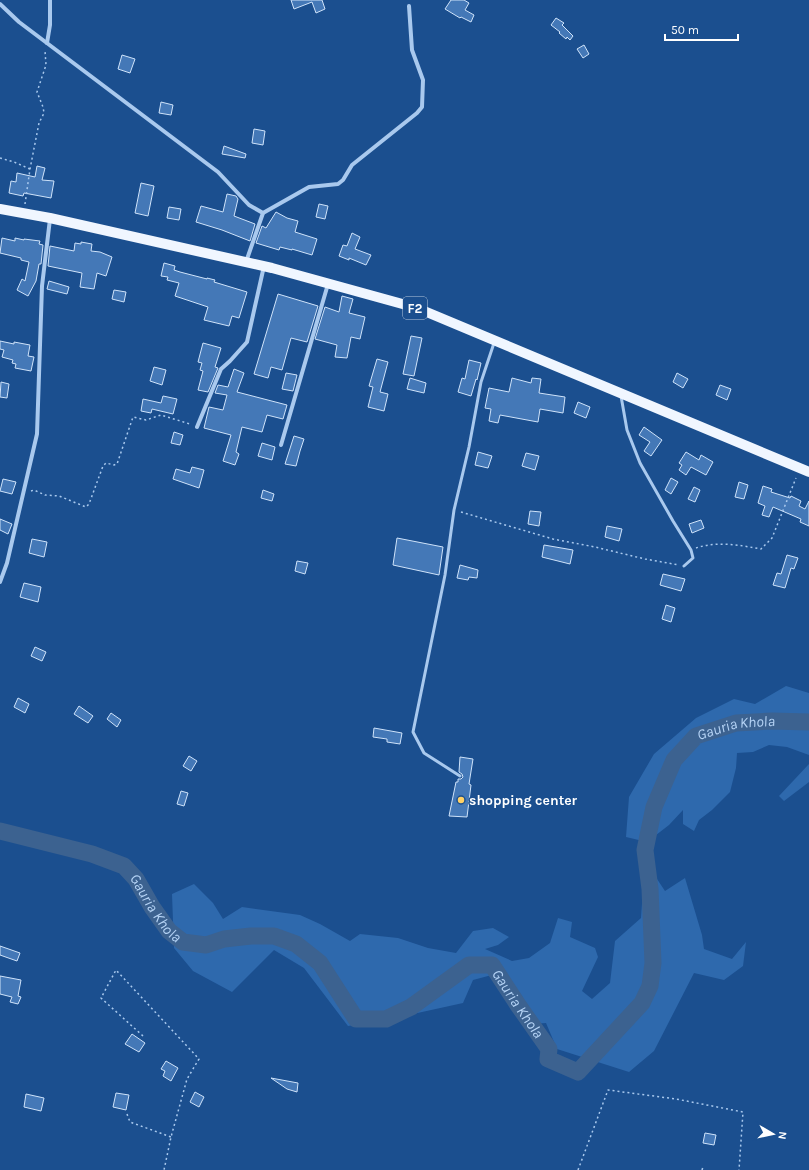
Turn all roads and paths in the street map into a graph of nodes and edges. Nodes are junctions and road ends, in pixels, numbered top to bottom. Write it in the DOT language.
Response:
graph roads {
  1 [pos="50,0"];
  2 [pos="0,4"];
  3 [pos="409,6"];
  4 [pos="47,43"];
  5 [pos="0,158"];
  6 [pos="30,169"];
  7 [pos="0,209"];
  8 [pos="23,214"];
  9 [pos="263,214"];
  10 [pos="50,218"];
  11 [pos="246,262"];
  12 [pos="264,266"];
  13 [pos="328,284"];
  14 [pos="495,341"];
  15 [pos="621,395"];
  16 [pos="198,427"];
  17 [pos="280,445"];
  18 [pos="804,470"];
  19 [pos="24,492"];
  20 [pos="454,510"];
  21 [pos="691,550"];
  22 [pos="684,566"];
  23 [pos="0,582"];
  24 [pos="460,776"];
  25 [pos="143,1036"];
  26 [pos="127,1114"];
  27 [pos="171,1137"];
  28 [pos="164,1170"];
  29 [pos="578,1170"];
  30 [pos="739,1170"];
  1 -- 4 [label="street"];
  2 -- 4 [label="street"];
  3 -- 9 [label="street"];
  4 -- 6 [label="path"];
  4 -- 9 [label="street"];
  5 -- 6 [label="path"];
  6 -- 8 [label="path"];
  7 -- 8 [label="main road, F2"];
  8 -- 10 [label="main road, F2"];
  9 -- 11 [label="street"];
  10 -- 11 [label="main road, F2"];
  10 -- 19 [label="street"];
  11 -- 12 [label="main road, F2"];
  12 -- 13 [label="main road, F2"];
  12 -- 16 [label="street"];
  13 -- 14 [label="main road, F2"];
  13 -- 17 [label="street"];
  14 -- 15 [label="main road, F2"];
  14 -- 20 [label="lane"];
  15 -- 18 [label="main road, F2"];
  15 -- 21 [label="lane"];
  16 -- 19 [label="path"];
  18 -- 21 [label="path"];
  19 -- 23 [label="street"];
  20 -- 22 [label="path"];
  20 -- 24 [label="lane"];
  21 -- 22 [label="lane"];
  25 -- 27 [label="path"];
  26 -- 27 [label="path"];
  27 -- 28 [label="path"];
  29 -- 30 [label="path"];
}
